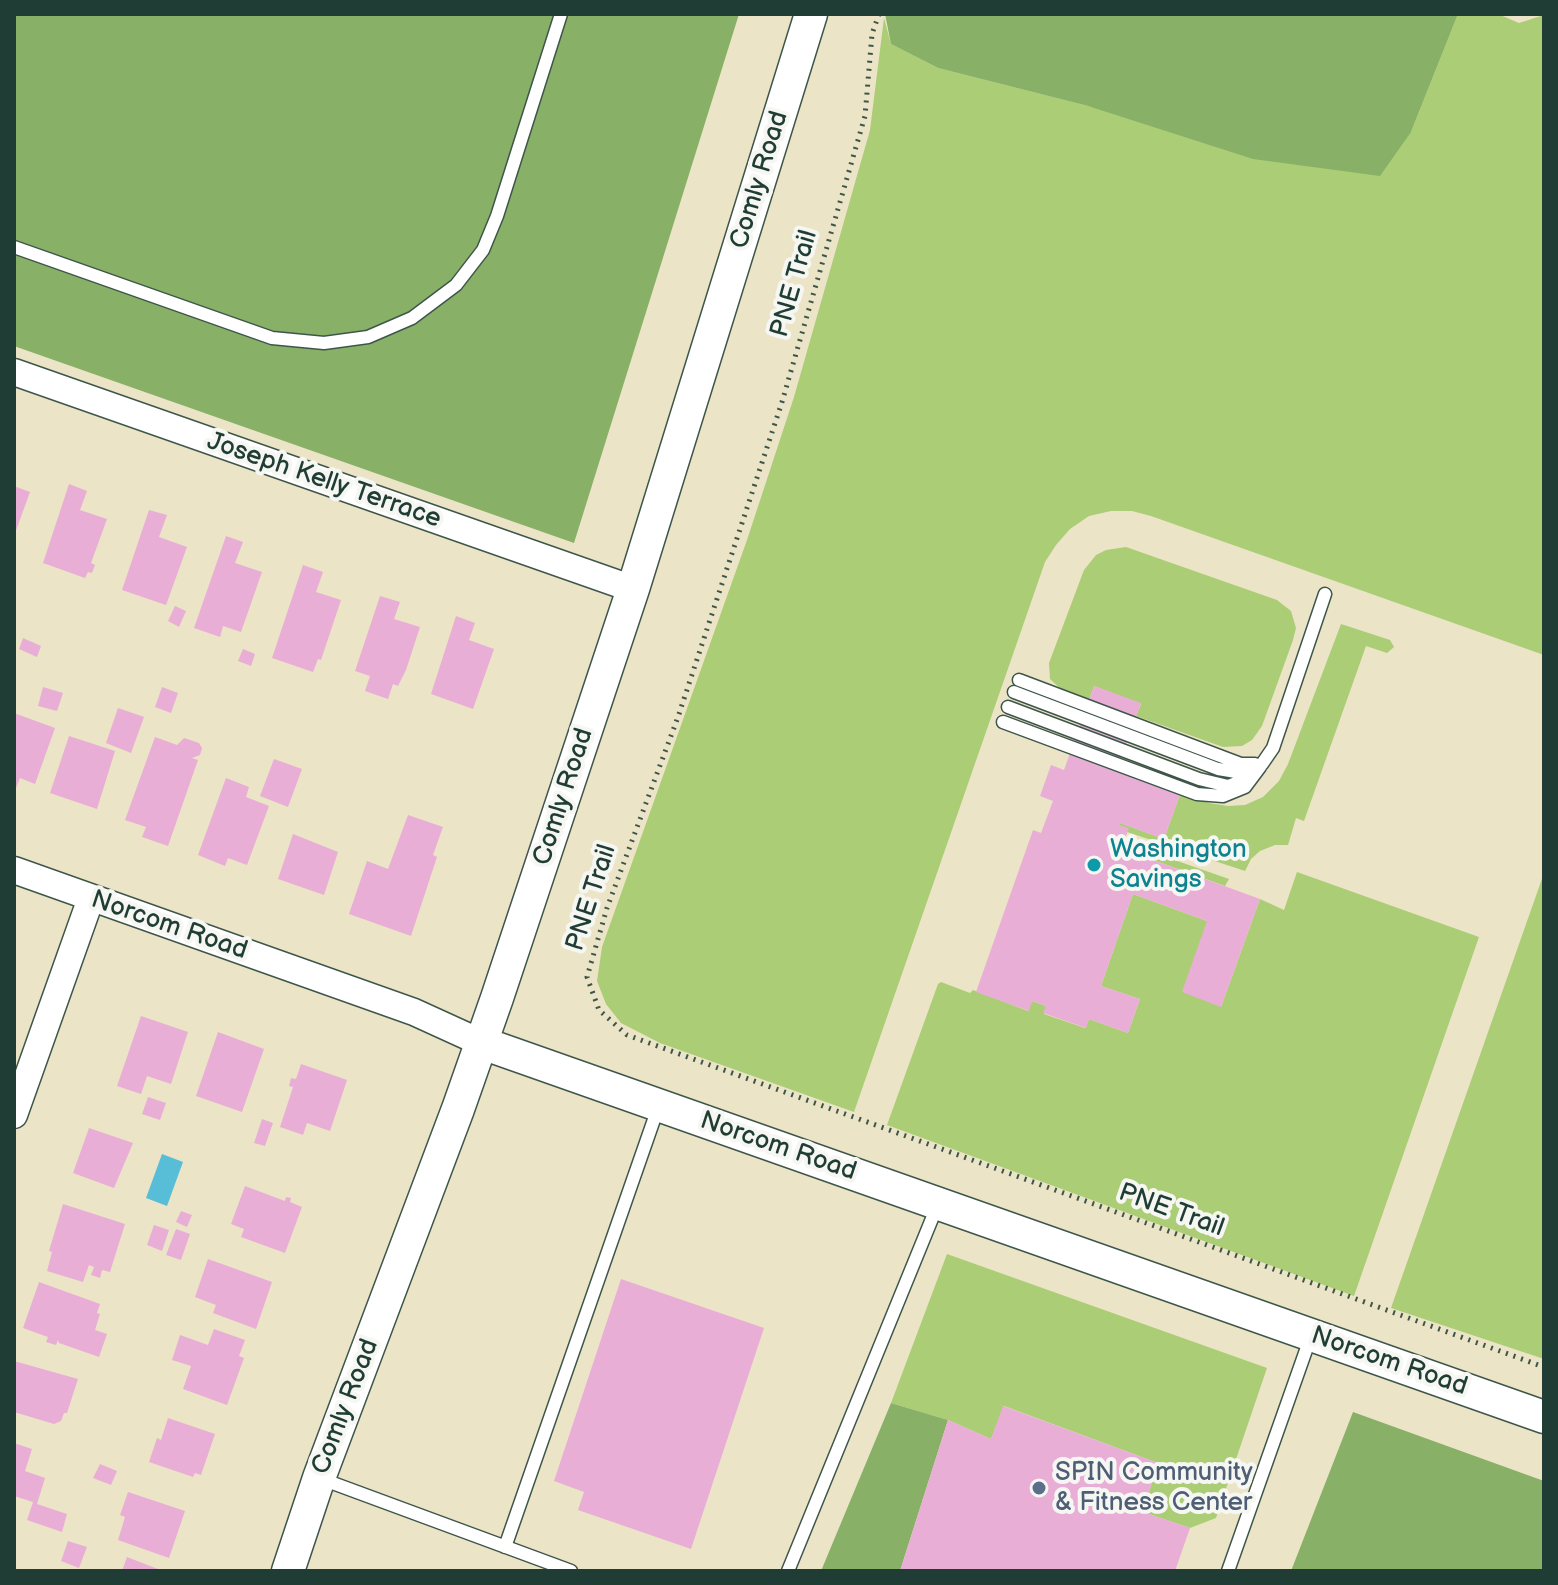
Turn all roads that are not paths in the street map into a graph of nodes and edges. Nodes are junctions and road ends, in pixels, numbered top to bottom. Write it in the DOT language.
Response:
graph roads {
  1 [pos="561,14"];
  2 [pos="811,14"];
  3 [pos="14,247"];
  4 [pos="14,372"];
  5 [pos="633,589"];
  6 [pos="1325,594"];
  7 [pos="1016,686"];
  8 [pos="1008,707"];
  9 [pos="1003,722"];
  10 [pos="1262,764"];
  11 [pos="14,870"];
  12 [pos="91,898"];
  13 [pos="482,1043"];
  14 [pos="659,1105"];
  15 [pos="14,1115"];
  16 [pos="938,1204"];
  17 [pos="1311,1335"];
  18 [pos="1544,1417"];
  19 [pos="319,1478"];
  20 [pos="505,1547"];
  21 [pos="288,1571"];
  22 [pos="571,1571"];
  23 [pos="788,1571"];
  24 [pos="1228,1571"];
  1 -- 3 [label="lane"];
  2 -- 5 [label="street, Comly Road"];
  4 -- 5 [label="street, Joseph Kelly Terrace"];
  5 -- 13 [label="street, Comly Road"];
  6 -- 10 [label="lane"];
  7 -- 10 [label="lane"];
  8 -- 10 [label="lane"];
  9 -- 10 [label="lane"];
  11 -- 12 [label="street, Norcom Road"];
  12 -- 13 [label="street, Norcom Road"];
  12 -- 15 [label="street"];
  13 -- 14 [label="street, Norcom Road"];
  13 -- 19 [label="street, Comly Road"];
  14 -- 16 [label="street, Norcom Road"];
  14 -- 20 [label="lane"];
  16 -- 17 [label="street, Norcom Road"];
  16 -- 23 [label="lane"];
  17 -- 18 [label="street, Norcom Road"];
  17 -- 24 [label="lane"];
  19 -- 20 [label="lane"];
  19 -- 21 [label="street, Comly Road"];
  20 -- 22 [label="lane"];
}
